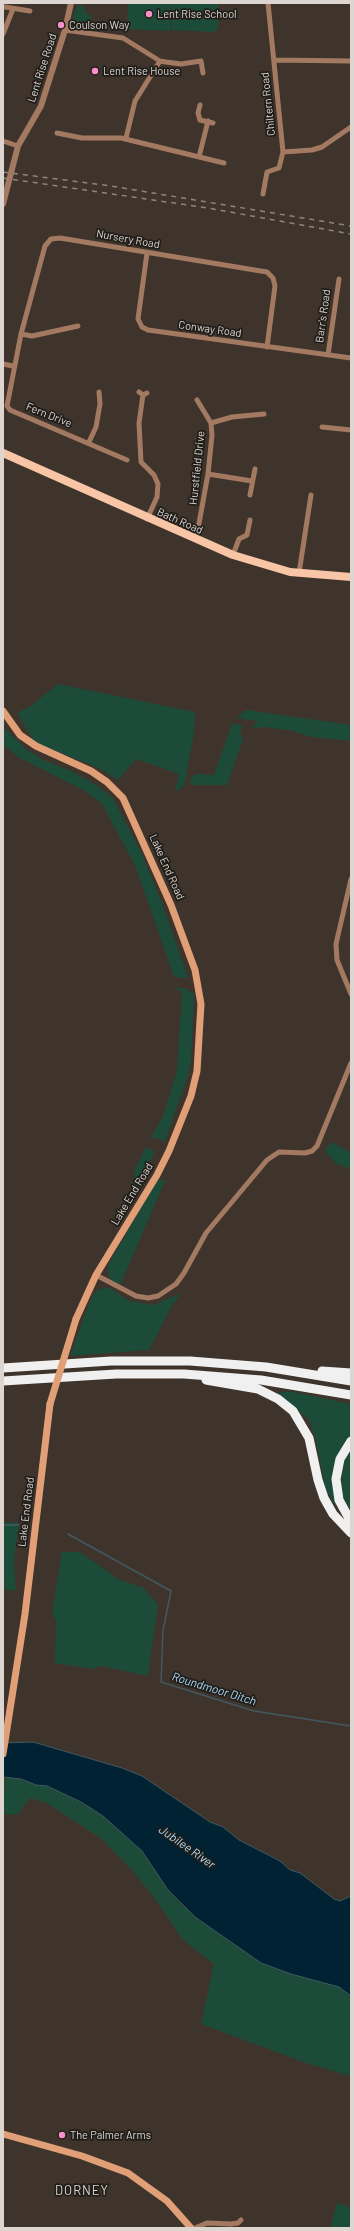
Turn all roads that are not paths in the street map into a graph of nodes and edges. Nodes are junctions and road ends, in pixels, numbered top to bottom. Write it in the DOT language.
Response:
graph roads {
  1 [pos="71,3"];
  2 [pos="268,3"];
  3 [pos="6,7"];
  4 [pos="13,9"];
  5 [pos="30,11"];
  6 [pos="65,30"];
  7 [pos="3,34"];
  8 [pos="160,60"];
  9 [pos="274,60"];
  10 [pos="351,61"];
  11 [pos="203,73"];
  12 [pos="200,105"];
  13 [pos="351,127"];
  14 [pos="56,133"];
  15 [pos="126,138"];
  16 [pos="3,141"];
  17 [pos="18,146"];
  18 [pos="283,152"];
  19 [pos="200,157"];
  20 [pos="224,163"];
  21 [pos="263,194"];
  22 [pos="4,197"];
  23 [pos="3,204"];
  24 [pos="147,253"];
  25 [pos="339,279"];
  26 [pos="76,328"];
  27 [pos="21,334"];
  28 [pos="266,347"];
  29 [pos="328,355"];
  30 [pos="351,358"];
  31 [pos="3,364"];
  32 [pos="13,366"];
  33 [pos="143,393"];
  34 [pos="101,395"];
  35 [pos="197,400"];
  36 [pos="264,414"];
  37 [pos="211,423"];
  38 [pos="321,427"];
  39 [pos="351,430"];
  40 [pos="89,442"];
  41 [pos="5,455"];
  42 [pos="127,460"];
  43 [pos="255,469"];
  44 [pos="208,474"];
  45 [pos="252,481"];
  46 [pos="250,495"];
  47 [pos="311,495"];
  48 [pos="147,519"];
  49 [pos="250,520"];
  50 [pos="196,540"];
  51 [pos="234,556"];
  52 [pos="299,573"];
  53 [pos="351,577"];
  54 [pos="3,711"];
  55 [pos="351,879"];
  56 [pos="351,994"];
  57 [pos="351,1063"];
  58 [pos="96,1275"];
  59 [pos="3,1368"];
  60 [pos="290,1370"];
  61 [pos="160,1373"];
  62 [pos="351,1373"];
  63 [pos="3,1381"];
  64 [pos="351,1382"];
  65 [pos="351,1395"];
  66 [pos="351,1441"];
  67 [pos="351,1522"];
  68 [pos="351,1533"];
  69 [pos="3,1754"];
  70 [pos="3,2134"];
  71 [pos="241,2220"];
  72 [pos="192,2228"];
  73 [pos="195,2228"];
  1 -- 6 [label="street, Lent Rise Road"];
  2 -- 9 [label="street, Chiltern Road"];
  3 -- 4 [label="street"];
  4 -- 5 [label="street"];
  4 -- 7 [label="street"];
  6 -- 8 [label="street"];
  6 -- 17 [label="street, Lent Rise Road"];
  8 -- 11 [label="street"];
  8 -- 15 [label="street"];
  9 -- 10 [label="street"];
  9 -- 18 [label="street, Chiltern Road"];
  12 -- 19 [label="street"];
  13 -- 18 [label="street"];
  14 -- 15 [label="street"];
  15 -- 19 [label="street"];
  16 -- 17 [label="street"];
  17 -- 22 [label="street, Lent Rise Road"];
  18 -- 21 [label="street, Chiltern Road"];
  19 -- 20 [label="street"];
  22 -- 23 [label="street, Lent Rise Road"];
  24 -- 27 [label="street, Nursery Road"];
  24 -- 28 [label="street, Nursery Road"];
  24 -- 28 [label="street, Conway Road"];
  25 -- 29 [label="street, Barr's Road"];
  26 -- 27 [label="street"];
  27 -- 32 [label="street, Nursery Road"];
  28 -- 29 [label="street, Conway Road"];
  29 -- 30 [label="street, Conway Road"];
  31 -- 32 [label="street"];
  32 -- 40 [label="street, Fern Drive"];
  33 -- 48 [label="street"];
  34 -- 40 [label="street"];
  35 -- 37 [label="street, Hurstfield Drive"];
  36 -- 37 [label="street"];
  37 -- 44 [label="street, Hurstfield Drive"];
  38 -- 39 [label="street"];
  40 -- 42 [label="street, Fern Drive"];
  41 -- 48 [label="main road, Bath Road"];
  43 -- 45 [label="street"];
  44 -- 45 [label="street"];
  44 -- 50 [label="street, Hurstfield Drive"];
  45 -- 46 [label="street"];
  47 -- 52 [label="street"];
  48 -- 50 [label="main road, Bath Road"];
  49 -- 51 [label="street"];
  50 -- 51 [label="main road, Bath Road"];
  51 -- 52 [label="main road, Bath Road"];
  52 -- 53 [label="main road, Bath Road"];
  54 -- 58 [label="main road, Lake End Road"];
  55 -- 56 [label="street"];
  57 -- 58 [label="street"];
  58 -- 69 [label="main road, Lake End Road, bridge"];
  59 -- 60 [label="highway"];
  60 -- 62 [label="highway"];
  60 -- 64 [label="highway"];
  61 -- 63 [label="highway"];
  61 -- 65 [label="highway"];
  61 -- 68 [label="highway"];
  66 -- 67 [label="highway"];
  70 -- 72 [label="main road"];
  71 -- 73 [label="street"];
}
